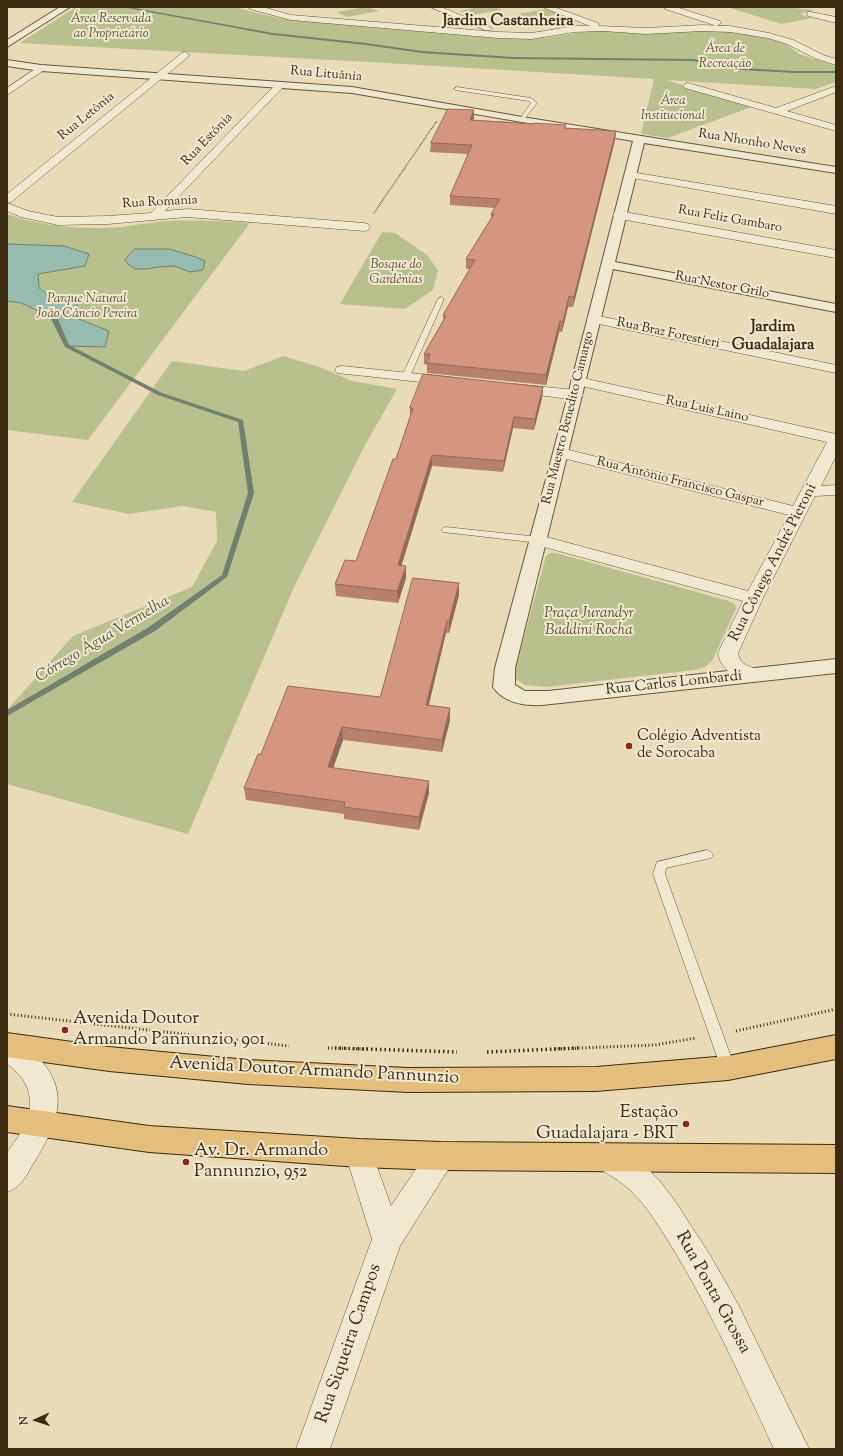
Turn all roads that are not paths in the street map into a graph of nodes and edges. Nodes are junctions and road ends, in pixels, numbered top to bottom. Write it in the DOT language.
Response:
graph roads {
  1 [pos="66,7"];
  2 [pos="253,7"];
  3 [pos="434,7"];
  4 [pos="546,7"];
  5 [pos="668,7"];
  6 [pos="311,9"];
  7 [pos="331,13"];
  8 [pos="811,14"];
  9 [pos="291,17"];
  10 [pos="464,19"];
  11 [pos="836,20"];
  12 [pos="345,22"];
  13 [pos="603,28"];
  14 [pos="730,29"];
  15 [pos="452,32"];
  16 [pos="498,35"];
  17 [pos="7,44"];
  18 [pos="185,55"];
  19 [pos="836,62"];
  20 [pos="7,63"];
  21 [pos="41,68"];
  22 [pos="159,76"];
  23 [pos="280,85"];
  24 [pos="688,86"];
  25 [pos="457,89"];
  26 [pos="833,91"];
  27 [pos="7,92"];
  28 [pos="777,111"];
  29 [pos="522,120"];
  30 [pos="836,128"];
  31 [pos="639,139"];
  32 [pos="836,170"];
  33 [pos="631,175"];
  34 [pos="7,200"];
  35 [pos="7,207"];
  36 [pos="836,210"];
  37 [pos="155,215"];
  38 [pos="620,216"];
  39 [pos="364,227"];
  40 [pos="836,254"];
  41 [pos="608,264"];
  42 [pos="441,299"];
  43 [pos="836,308"];
  44 [pos="594,319"];
  45 [pos="836,369"];
  46 [pos="342,370"];
  47 [pos="406,376"];
  48 [pos="460,382"];
  49 [pos="498,386"];
  50 [pos="576,388"];
  51 [pos="836,440"];
  52 [pos="561,453"];
  53 [pos="836,490"];
  54 [pos="810,491"];
  55 [pos="798,512"];
  56 [pos="446,530"];
  57 [pos="539,540"];
  58 [pos="754,598"];
  59 [pos="836,666"];
  60 [pos="753,675"];
  61 [pos="512,694"];
  62 [pos="706,855"];
  63 [pos="7,1045"];
  64 [pos="836,1047"];
  65 [pos="7,1049"];
  66 [pos="728,1068"];
  67 [pos="7,1118"];
  68 [pos="40,1123"];
  69 [pos="359,1153"];
  70 [pos="441,1156"];
  71 [pos="606,1157"];
  72 [pos="836,1159"];
  73 [pos="7,1179"];
  74 [pos="387,1239"];
  75 [pos="313,1449"];
  76 [pos="792,1449"];
  1 -- 17 [label="street"];
  2 -- 9 [label="street"];
  3 -- 10 [label="street"];
  4 -- 13 [label="street"];
  5 -- 14 [label="street"];
  6 -- 9 [label="street"];
  7 -- 12 [label="street"];
  8 -- 11 [label="street"];
  9 -- 12 [label="street"];
  10 -- 15 [label="street"];
  10 -- 16 [label="street"];
  12 -- 15 [label="street"];
  13 -- 14 [label="street"];
  13 -- 16 [label="street"];
  14 -- 19 [label="street"];
  15 -- 16 [label="street"];
  18 -- 22 [label="street, Rua Letônia"];
  20 -- 21 [label="street, Rua Lituânia"];
  21 -- 22 [label="street, Rua Lituânia"];
  21 -- 27 [label="street"];
  22 -- 23 [label="street, Rua Lituânia"];
  22 -- 34 [label="street, Rua Letônia"];
  23 -- 29 [label="street, Rua Lituânia"];
  23 -- 37 [label="street, Rua Estônia"];
  24 -- 28 [label="street"];
  25 -- 29 [label="lane"];
  26 -- 28 [label="street"];
  28 -- 30 [label="street"];
  29 -- 31 [label="street, Rua Lituânia"];
  31 -- 32 [label="street, Rua Nhonho Neves"];
  31 -- 33 [label="street, Rua Maestro Benedito Camargo"];
  33 -- 36 [label="street"];
  33 -- 38 [label="street, Rua Maestro Benedito Camargo"];
  35 -- 37 [label="street, Rua Romania"];
  37 -- 39 [label="street, Rua Romania"];
  38 -- 40 [label="street, Rua Feliz Gambaro"];
  38 -- 41 [label="street, Rua Maestro Benedito Camargo"];
  41 -- 43 [label="street, Rua Nestor Grilo"];
  41 -- 44 [label="street, Rua Maestro Benedito Camargo"];
  42 -- 47 [label="lane"];
  44 -- 45 [label="street, Rua Braz Forestieri"];
  44 -- 50 [label="street, Rua Maestro Benedito Camargo"];
  46 -- 47 [label="street"];
  47 -- 48 [label="street"];
  49 -- 50 [label="street, Rua Luis Laino"];
  50 -- 51 [label="street, Rua Luis Laino"];
  50 -- 52 [label="street, Rua Maestro Benedito Camargo"];
  51 -- 54 [label="street, Rua Cônego André Pieroni"];
  52 -- 55 [label="street, Rua Antônio Francisco Gaspar"];
  52 -- 57 [label="street, Rua Maestro Benedito Camargo"];
  53 -- 54 [label="street"];
  54 -- 55 [label="street, Rua Cônego André Pieroni"];
  55 -- 58 [label="street, Rua Cônego André Pieroni"];
  56 -- 57 [label="lane"];
  57 -- 58 [label="street"];
  57 -- 61 [label="street, Rua Maestro Benedito Camargo"];
  58 -- 60 [label="street, Rua Cônego André Pieroni"];
  59 -- 60 [label="street, Rua Carlos Lombardi"];
  60 -- 61 [label="street, Rua Carlos Lombardi"];
  62 -- 66 [label="lane"];
  63 -- 66 [label="main road, Avenida Doutor Armando Pannunzio"];
  64 -- 66 [label="main road, Avenida Doutor Armando Pannunzio"];
  65 -- 68 [label="street"];
  67 -- 68 [label="main road"];
  68 -- 69 [label="main road"];
  68 -- 73 [label="street"];
  69 -- 70 [label="main road"];
  69 -- 74 [label="street"];
  70 -- 71 [label="main road"];
  70 -- 74 [label="street, Rua Siqueira Campos"];
  71 -- 72 [label="main road"];
  71 -- 76 [label="street, Rua Ponta Grossa"];
  74 -- 75 [label="street, Rua Siqueira Campos"];
}
